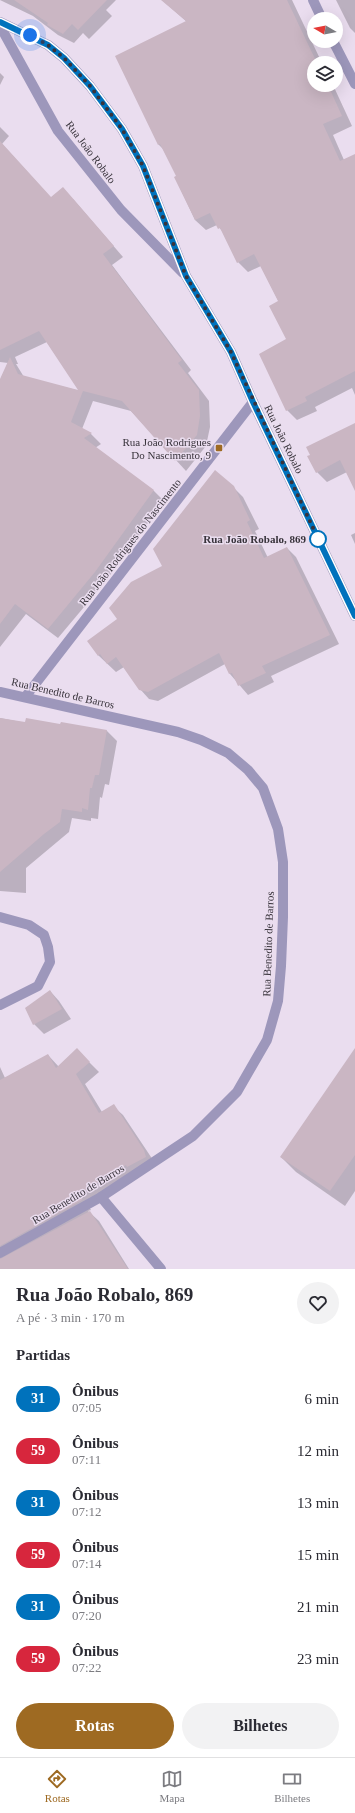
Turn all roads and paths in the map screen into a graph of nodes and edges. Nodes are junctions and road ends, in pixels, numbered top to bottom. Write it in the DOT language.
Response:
graph roads {
  1 [pos="313,0"];
  2 [pos="319,12"];
  3 [pos="0,22"];
  4 [pos="0,26"];
  5 [pos="337,48"];
  6 [pos="355,84"];
  7 [pos="186,276"];
  8 [pos="253,402"];
  9 [pos="355,616"];
  10 [pos="0,692"];
  11 [pos="26,696"];
  12 [pos="0,917"];
  13 [pos="0,1005"];
  14 [pos="101,1197"];
  15 [pos="0,1253"];
  16 [pos="161,1269"];
  1 -- 2 [label="street"];
  3 -- 7 [label="street, Rua João Robalo"];
  4 -- 7 [label="street, Rua João Robalo"];
  5 -- 6 [label="street"];
  7 -- 8 [label="street, Rua João Robalo"];
  8 -- 9 [label="street, Rua João Robalo"];
  8 -- 11 [label="street, Rua João Rodrigues do Nascimento"];
  10 -- 11 [label="street, Rua Benedito de Barros"];
  11 -- 14 [label="street, Rua Benedito de Barros"];
  12 -- 13 [label="street"];
  14 -- 15 [label="street, Rua Benedito de Barros"];
  14 -- 16 [label="street"];
}
